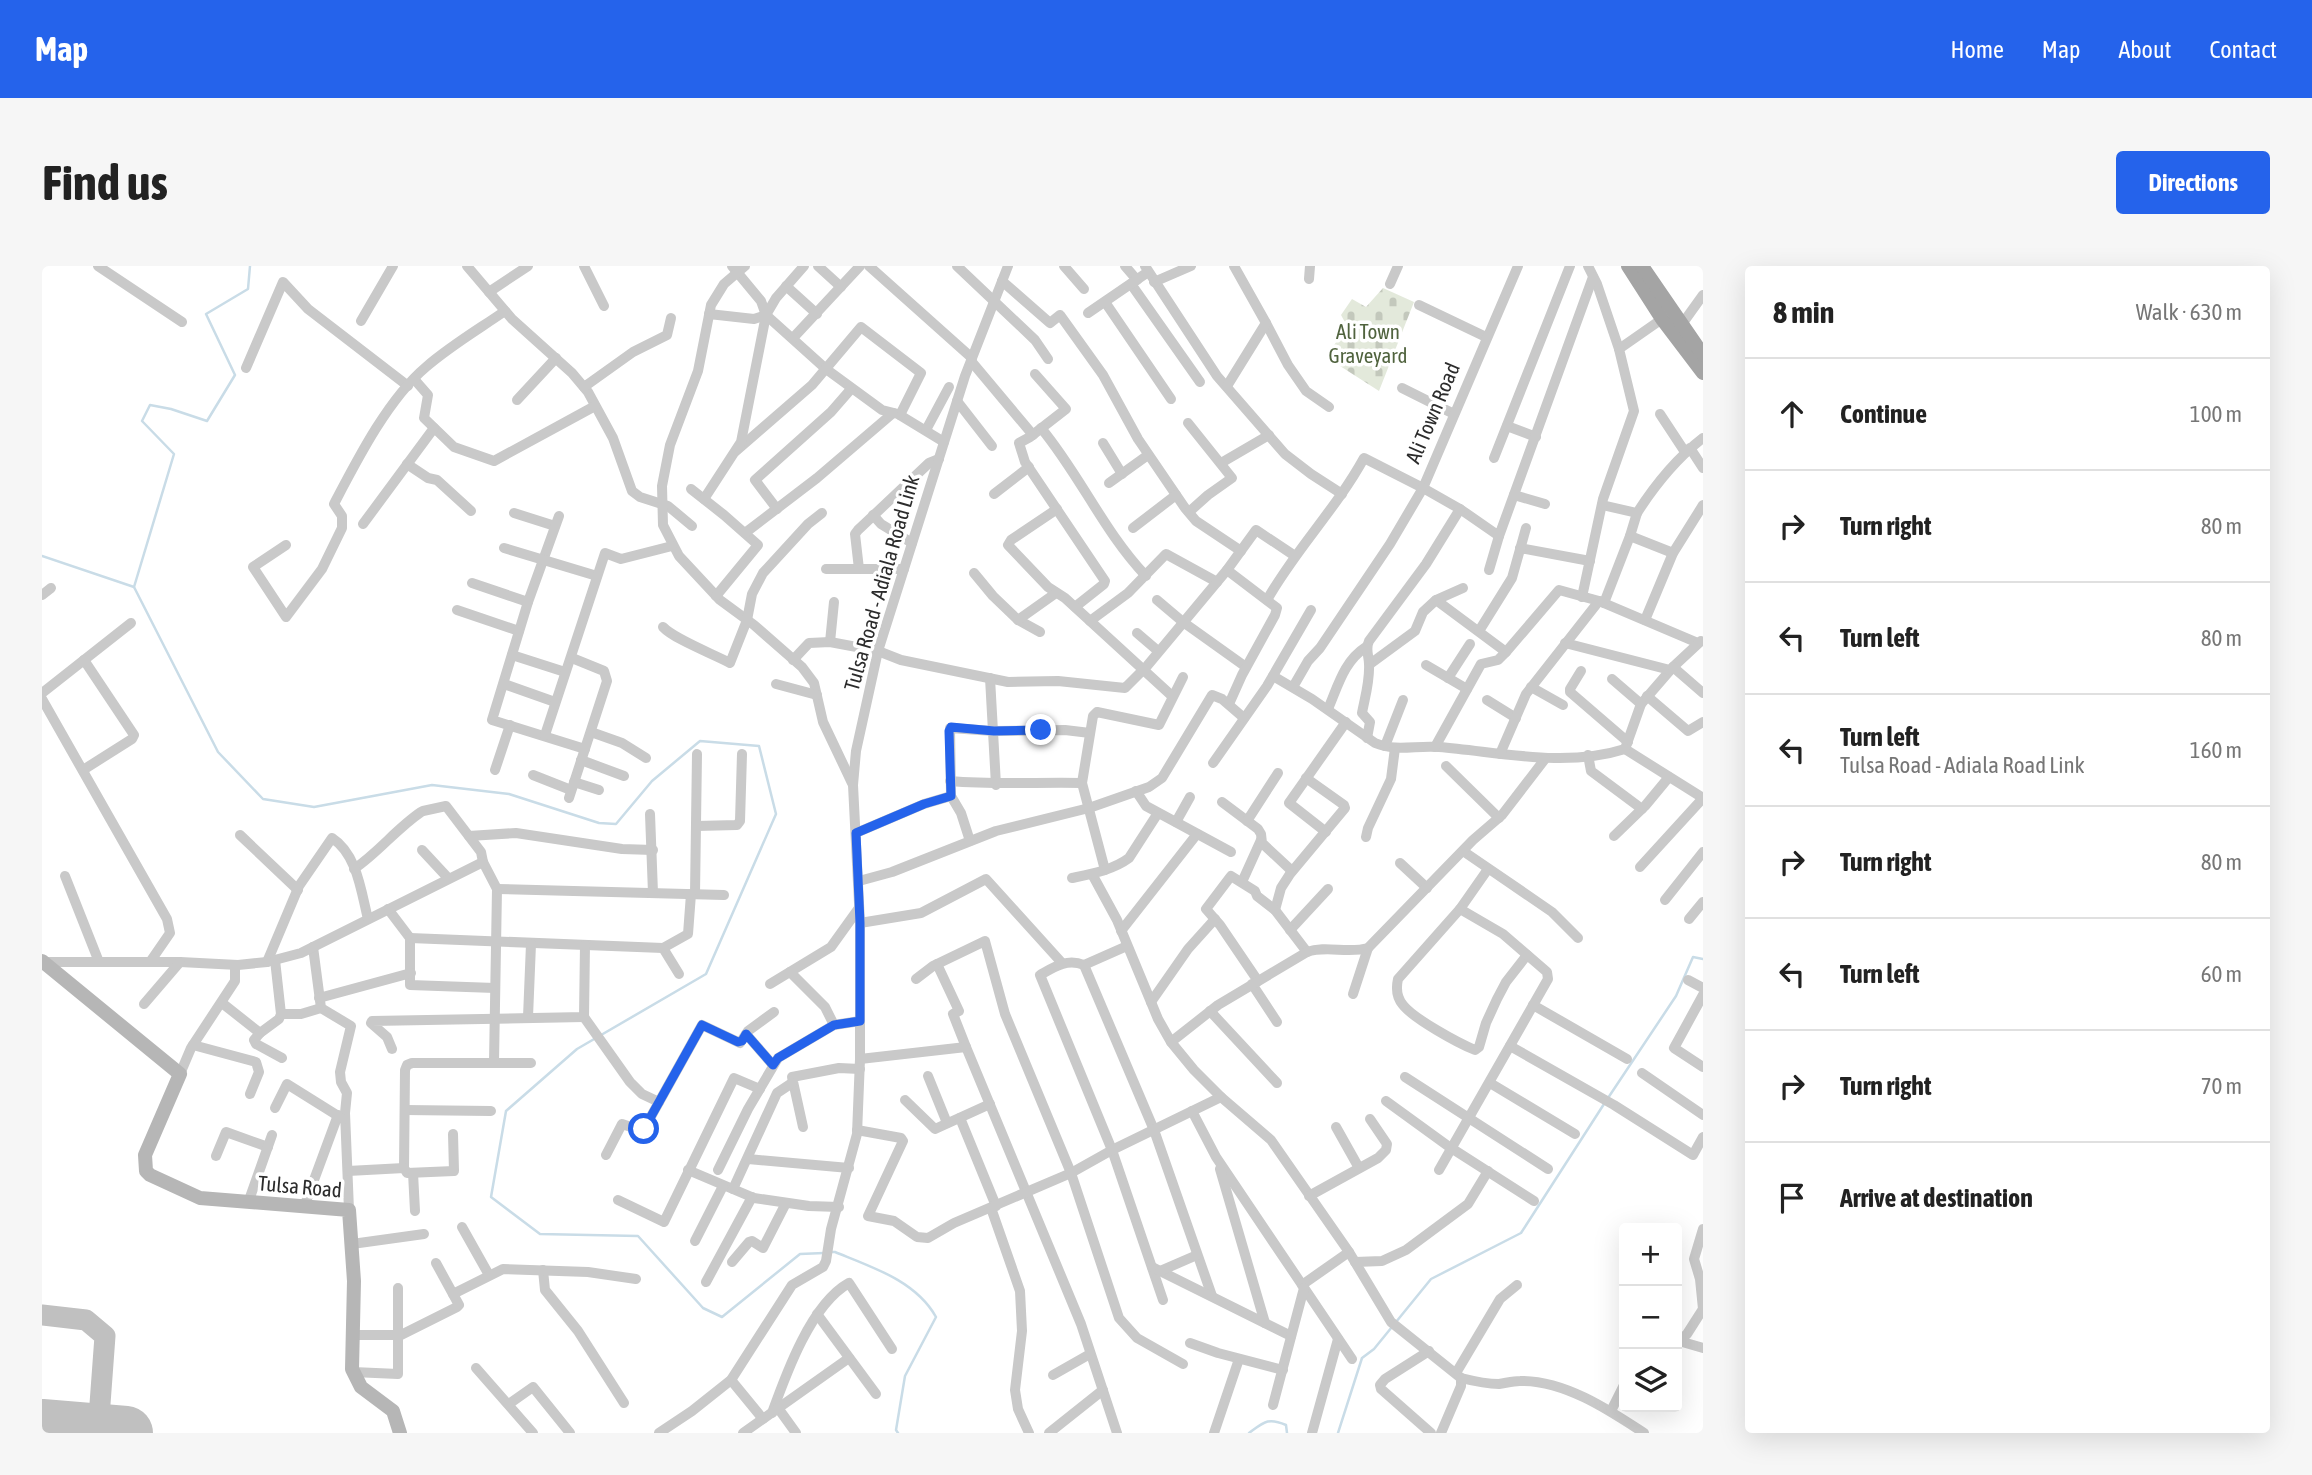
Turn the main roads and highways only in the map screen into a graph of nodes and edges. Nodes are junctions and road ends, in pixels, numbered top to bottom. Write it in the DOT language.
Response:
graph roads {
  1 [pos="1628,266"];
  2 [pos="1642,266"];
  3 [pos="1678,330"];
  4 [pos="1702,366"];
  5 [pos="43,962"];
  6 [pos="400,1433"];
  1 -- 3 [label="main road"];
  2 -- 3 [label="main road"];
  3 -- 4 [label="main road"];
  5 -- 6 [label="main road, Tulsa Road"];
}
